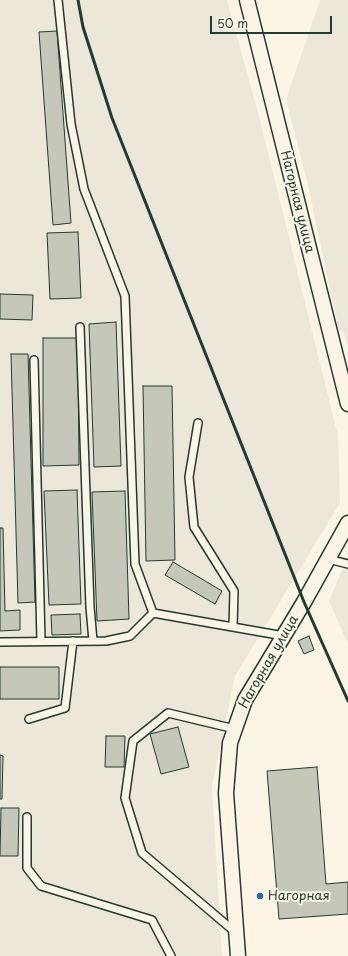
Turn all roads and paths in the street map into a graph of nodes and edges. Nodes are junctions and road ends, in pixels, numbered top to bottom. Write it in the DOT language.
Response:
graph roads {
  1 [pos="58,0"];
  2 [pos="247,0"];
  3 [pos="80,327"];
  4 [pos="34,360"];
  5 [pos="348,404"];
  6 [pos="198,422"];
  7 [pos="348,523"];
  8 [pos="328,559"];
  9 [pos="348,564"];
  10 [pos="153,613"];
  11 [pos="233,627"];
  12 [pos="284,636"];
  13 [pos="41,641"];
  14 [pos="73,641"];
  15 [pos="93,641"];
  16 [pos="0,642"];
  17 [pos="29,719"];
  18 [pos="235,729"];
  19 [pos="27,817"];
  20 [pos="237,933"];
  21 [pos="171,956"];
  22 [pos="238,956"];
  1 -- 10 [label="lane"];
  2 -- 5 [label="street, Нагорная улица"];
  3 -- 15 [label="lane"];
  4 -- 13 [label="lane"];
  6 -- 11 [label="lane"];
  7 -- 8 [label="street, Нагорная улица"];
  8 -- 9 [label="lane"];
  8 -- 12 [label="street, Нагорная улица"];
  10 -- 11 [label="lane"];
  10 -- 15 [label="lane"];
  11 -- 12 [label="lane"];
  12 -- 18 [label="street, Нагорная улица"];
  13 -- 14 [label="lane"];
  13 -- 16 [label="lane"];
  14 -- 15 [label="lane"];
  14 -- 17 [label="lane"];
  18 -- 20 [label="street, Нагорная улица"];
  18 -- 20 [label="lane"];
  19 -- 21 [label="lane"];
  20 -- 22 [label="street, Нагорная улица"];
}
